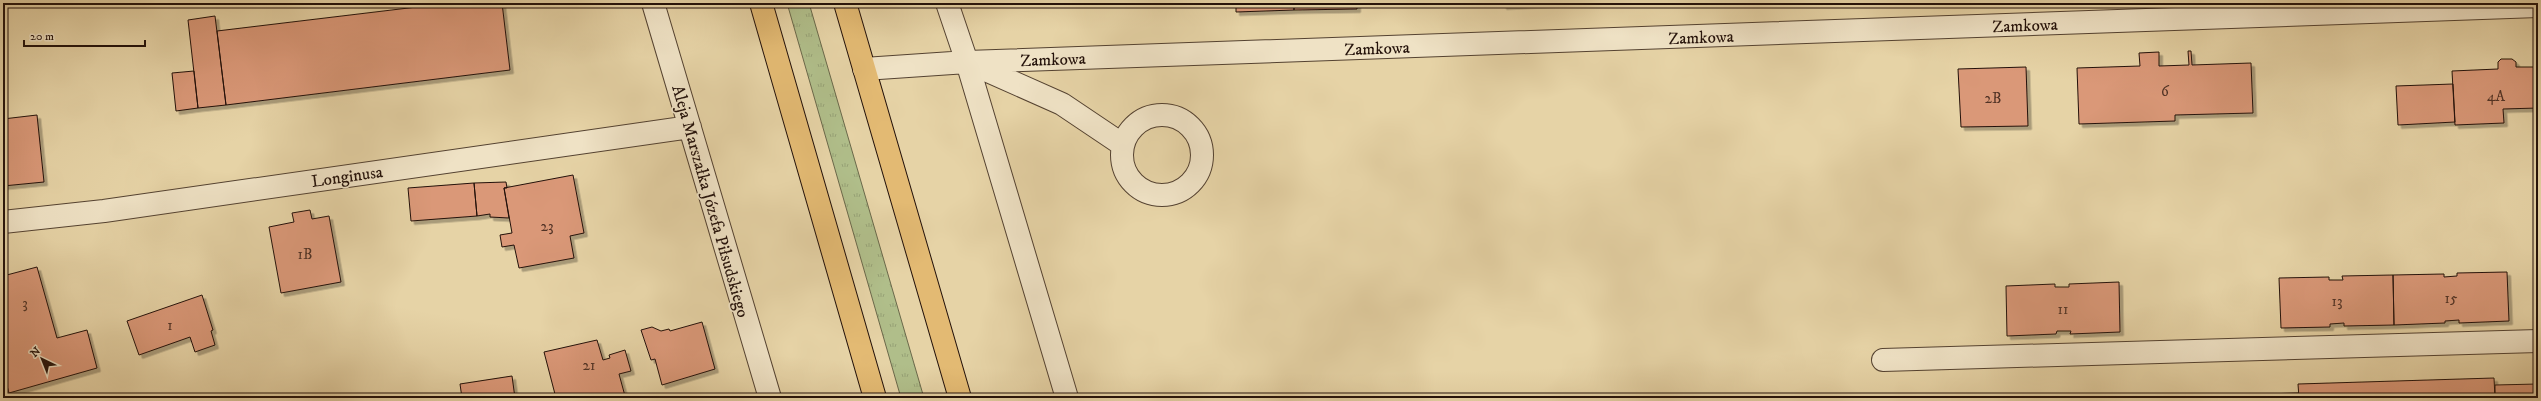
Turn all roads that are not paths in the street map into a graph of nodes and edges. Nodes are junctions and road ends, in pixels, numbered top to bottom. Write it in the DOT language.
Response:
graph roads {
  1 [pos="653,3"];
  2 [pos="760,3"];
  3 [pos="845,3"];
  4 [pos="947,3"];
  5 [pos="2538,6"];
  6 [pos="967,62"];
  7 [pos="864,69"];
  8 [pos="690,127"];
  9 [pos="1123,145"];
  10 [pos="3,222"];
  11 [pos="2538,341"];
  12 [pos="1883,360"];
  13 [pos="770,398"];
  14 [pos="875,398"];
  15 [pos="960,398"];
  16 [pos="1067,398"];
  1 -- 8 [label="street, Aleja Marszałka Józefa Piłsudskiego"];
  2 -- 14 [label="main road"];
  3 -- 7 [label="main road"];
  4 -- 6 [label="street"];
  5 -- 6 [label="street, Zamkowa"];
  6 -- 7 [label="street, Zamkowa"];
  6 -- 9 [label="street"];
  6 -- 16 [label="street"];
  7 -- 15 [label="main road"];
  8 -- 10 [label="street, Longinusa"];
  8 -- 13 [label="street, Aleja Marszałka Józefa Piłsudskiego"];
  11 -- 12 [label="street"];
}
